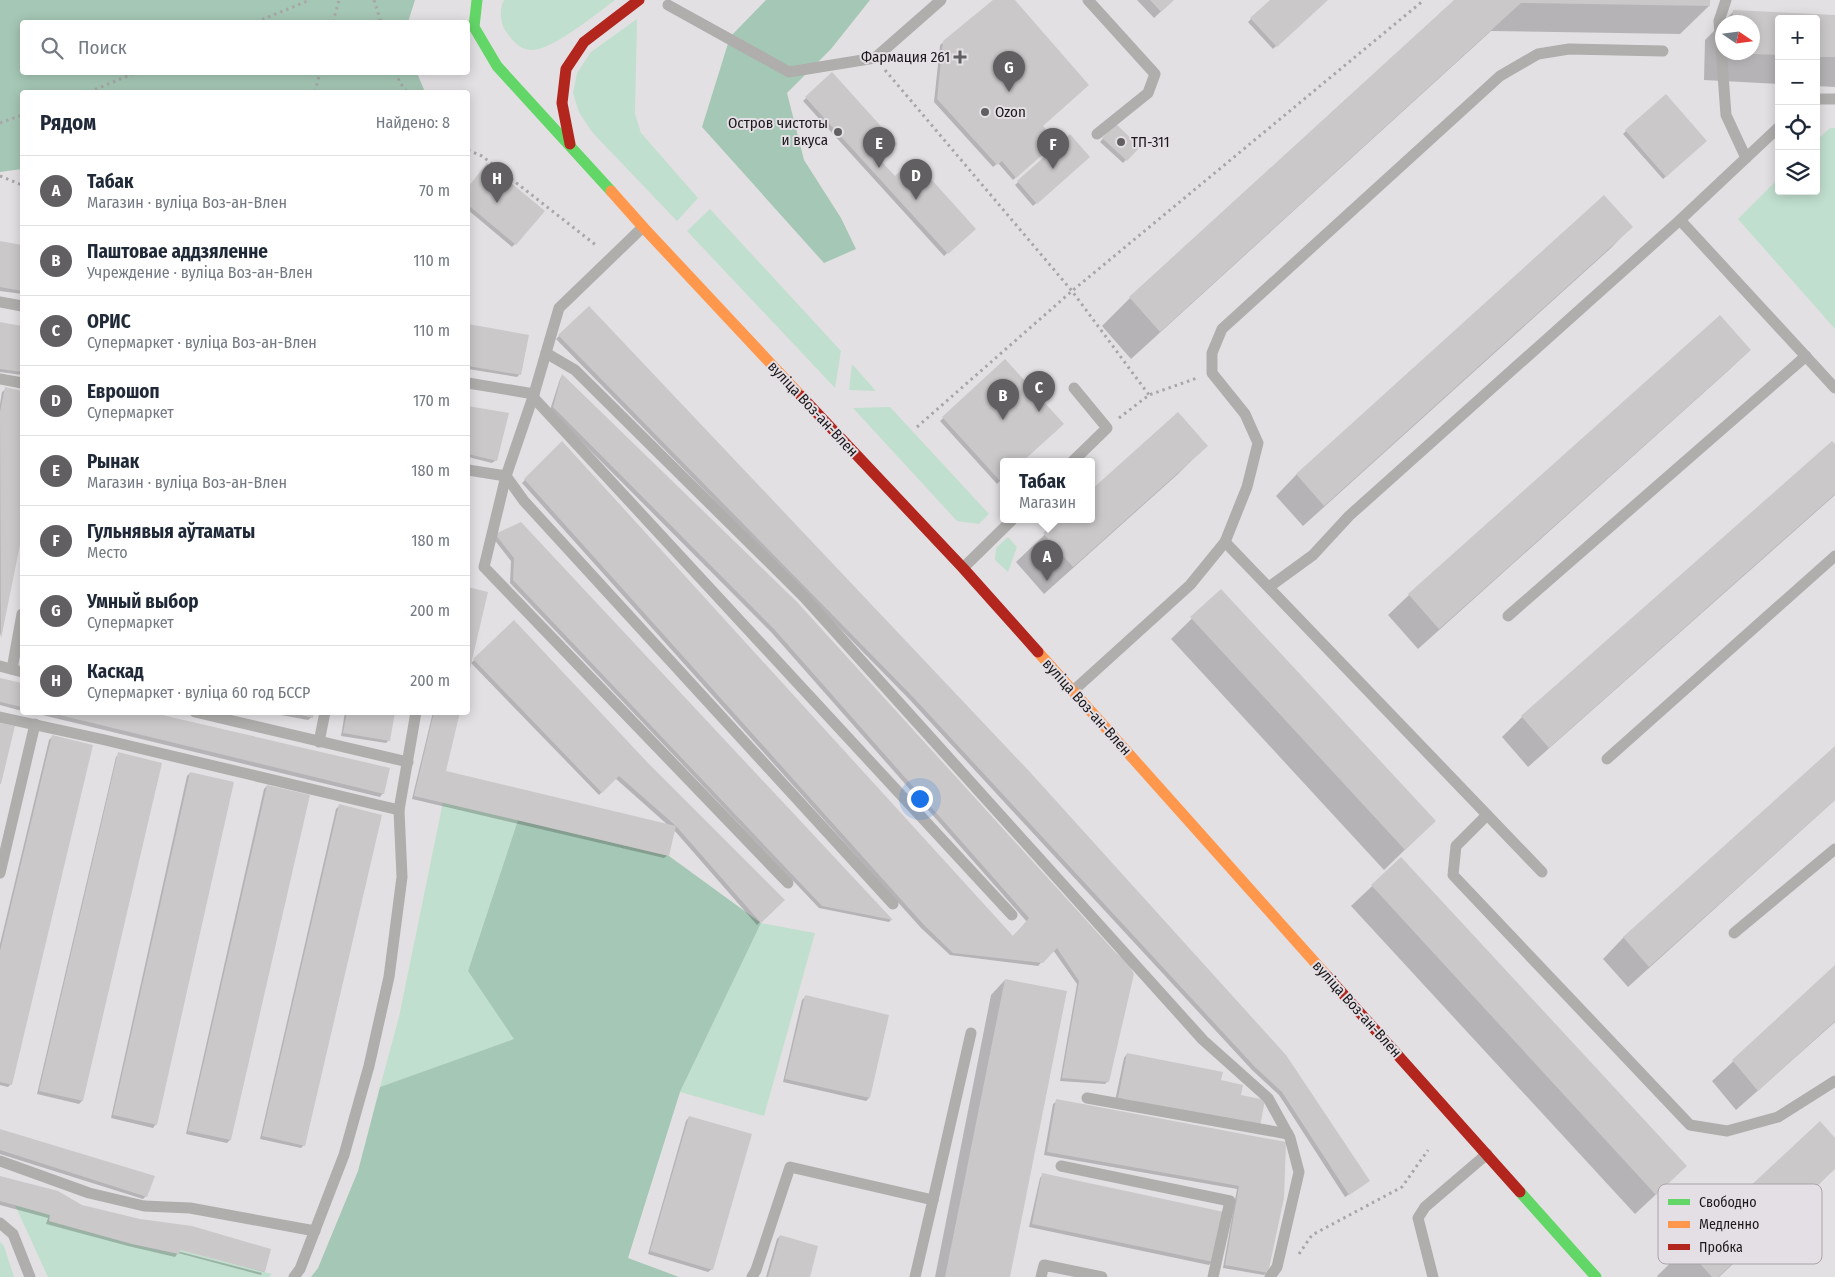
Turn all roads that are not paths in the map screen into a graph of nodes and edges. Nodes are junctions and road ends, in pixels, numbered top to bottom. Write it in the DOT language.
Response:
graph roads {
  1 [pos="477,0"];
  2 [pos="639,0"];
  3 [pos="941,0"];
  4 [pos="1088,0"];
  5 [pos="1726,0"];
  6 [pos="668,4"];
  7 [pos="1663,51"];
  8 [pos="1820,99"];
  9 [pos="1835,99"];
  10 [pos="1775,131"];
  11 [pos="1097,134"];
  12 [pos="570,144"];
  13 [pos="1746,158"];
  14 [pos="1680,220"];
  15 [pos="643,227"];
  16 [pos="0,302"];
  17 [pos="20,306"];
  18 [pos="546,353"];
  19 [pos="1806,356"];
  20 [pos="0,379"];
  21 [pos="20,383"];
  22 [pos="470,383"];
  23 [pos="1074,388"];
  24 [pos="1835,388"];
  25 [pos="533,396"];
  26 [pos="1076,458"];
  27 [pos="470,470"];
  28 [pos="506,476"];
  29 [pos="1009,523"];
  30 [pos="1225,542"];
  31 [pos="1835,556"];
  32 [pos="963,568"];
  33 [pos="1269,587"];
  34 [pos="1508,616"];
  35 [pos="20,636"];
  36 [pos="0,666"];
  37 [pos="17,670"];
  38 [pos="1073,692"];
  39 [pos="206,715"];
  40 [pos="246,715"];
  41 [pos="324,715"];
  42 [pos="416,715"];
  43 [pos="0,716"];
  44 [pos="35,724"];
  45 [pos="244,725"];
  46 [pos="319,742"];
  47 [pos="1607,759"];
  48 [pos="408,762"];
  49 [pos="399,810"];
  50 [pos="1487,815"];
  51 [pos="1835,849"];
  52 [pos="1542,872"];
  53 [pos="0,873"];
  54 [pos="788,883"];
  55 [pos="893,904"];
  56 [pos="1012,914"];
  57 [pos="1734,933"];
  58 [pos="971,1033"];
  59 [pos="1835,1082"];
  60 [pos="1087,1098"];
  61 [pos="1288,1134"];
  62 [pos="1488,1154"];
  63 [pos="0,1161"];
  64 [pos="1061,1166"];
  65 [pos="933,1200"];
  66 [pos="0,1223"];
  67 [pos="315,1230"];
  68 [pos="1594,1276"];
  69 [pos="30,1277"];
  70 [pos="294,1277"];
  71 [pos="752,1277"];
  72 [pos="915,1277"];
  73 [pos="1042,1277"];
  74 [pos="1102,1277"];
  75 [pos="1213,1277"];
  76 [pos="1270,1277"];
  77 [pos="1433,1277"];
  1 -- 12 [label="main road, вуліца Воз-ан-Влен"];
  2 -- 12 [label="main road"];
  3 -- 6 [label="lane"];
  4 -- 11 [label="lane"];
  5 -- 13 [label="lane"];
  7 -- 30 [label="lane"];
  8 -- 9 [label="lane"];
  10 -- 13 [label="lane"];
  12 -- 15 [label="main road, вуліца Воз-ан-Влен"];
  13 -- 14 [label="lane"];
  14 -- 19 [label="lane"];
  14 -- 33 [label="lane"];
  15 -- 18 [label="lane"];
  15 -- 32 [label="main road, вуліца Воз-ан-Влен"];
  16 -- 17 [label="lane"];
  18 -- 25 [label="lane"];
  18 -- 61 [label="lane"];
  19 -- 24 [label="lane"];
  19 -- 34 [label="lane"];
  20 -- 21 [label="lane"];
  22 -- 25 [label="lane"];
  23 -- 26 [label="lane"];
  25 -- 28 [label="lane"];
  25 -- 56 [label="lane"];
  27 -- 28 [label="lane"];
  28 -- 54 [label="lane"];
  28 -- 55 [label="lane"];
  29 -- 32 [label="lane"];
  30 -- 33 [label="lane"];
  30 -- 38 [label="lane"];
  31 -- 47 [label="lane"];
  32 -- 38 [label="main road, вуліца Воз-ан-Влен"];
  33 -- 50 [label="lane"];
  35 -- 37 [label="lane"];
  36 -- 37 [label="lane"];
  38 -- 62 [label="main road, вуліца Воз-ан-Влен"];
  39 -- 45 [label="lane"];
  40 -- 45 [label="lane"];
  41 -- 46 [label="lane"];
  42 -- 48 [label="lane"];
  43 -- 44 [label="lane"];
  44 -- 49 [label="lane"];
  44 -- 53 [label="lane"];
  45 -- 46 [label="lane"];
  46 -- 48 [label="lane"];
  48 -- 49 [label="lane"];
  49 -- 67 [label="lane"];
  50 -- 52 [label="lane"];
  50 -- 59 [label="lane"];
  51 -- 57 [label="lane"];
  58 -- 65 [label="lane"];
  60 -- 61 [label="lane"];
  61 -- 76 [label="lane"];
  62 -- 68 [label="main road, вуліца Воз-ан-Влен"];
  62 -- 77 [label="lane"];
  63 -- 67 [label="lane"];
  64 -- 75 [label="lane"];
  65 -- 71 [label="lane"];
  65 -- 72 [label="lane"];
  66 -- 69 [label="lane"];
  67 -- 70 [label="lane"];
  73 -- 74 [label="lane"];
}
